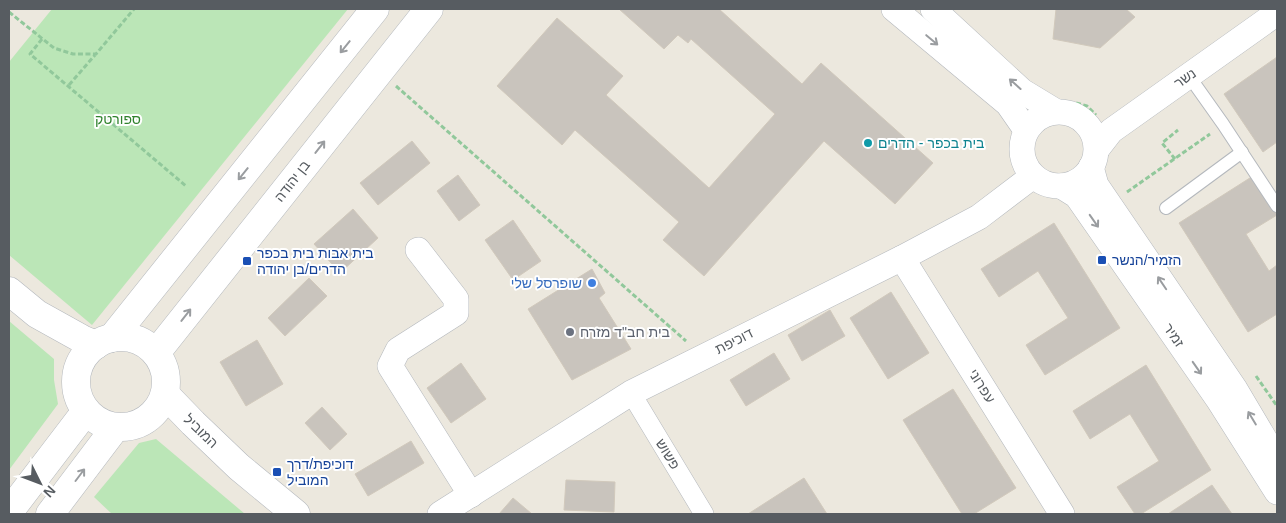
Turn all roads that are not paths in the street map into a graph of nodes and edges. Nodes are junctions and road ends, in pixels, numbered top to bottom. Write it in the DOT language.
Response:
graph roads {
  1 [pos="375,9"];
  2 [pos="429,9"];
  3 [pos="894,9"];
  4 [pos="933,9"];
  5 [pos="1262,9"];
  6 [pos="1277,13"];
  7 [pos="1188,76"];
  8 [pos="1055,111"];
  9 [pos="1084,122"];
  10 [pos="1026,130"];
  11 [pos="1242,152"];
  12 [pos="1094,158"];
  13 [pos="1033,176"];
  14 [pos="1061,186"];
  15 [pos="1277,206"];
  16 [pos="1166,208"];
  17 [pos="418,250"];
  18 [pos="902,258"];
  19 [pos="9,291"];
  20 [pos="37,314"];
  21 [pos="104,341"];
  22 [pos="156,353"];
  23 [pos="78,367"];
  24 [pos="631,393"];
  25 [pos="159,404"];
  26 [pos="86,412"];
  27 [pos="116,428"];
  28 [pos="1277,460"];
  29 [pos="1277,492"];
  30 [pos="471,495"];
  31 [pos="9,512"];
  32 [pos="50,514"];
  33 [pos="296,514"];
  34 [pos="440,514"];
  35 [pos="704,514"];
  36 [pos="1062,514"];
  1 -- 21 [label="street, one-way"];
  22 -- 2 [label="street, בן יהודה, one-way"];
  3 -- 10 [label="street, one-way"];
  8 -- 4 [label="street, one-way"];
  5 -- 9 [label="street, נשר"];
  6 -- 7 [label="street, נשר"];
  7 -- 11 [label="lane"];
  7 -- 12 [label="street, נשר"];
  8 -- 9 [label="street"];
  8 -- 10 [label="street"];
  9 -- 12 [label="street"];
  10 -- 13 [label="street"];
  11 -- 15 [label="lane"];
  11 -- 16 [label="lane"];
  12 -- 14 [label="street"];
  28 -- 12 [label="street, זמיר, one-way"];
  13 -- 14 [label="street"];
  13 -- 18 [label="street, דוכיפת"];
  14 -- 29 [label="street, זמיר, one-way"];
  17 -- 30 [label="street"];
  18 -- 24 [label="street, דוכיפת"];
  18 -- 36 [label="street, עפרוני"];
  19 -- 20 [label="street"];
  20 -- 21 [label="street"];
  20 -- 23 [label="street"];
  21 -- 22 [label="street"];
  21 -- 23 [label="street"];
  22 -- 25 [label="street"];
  23 -- 26 [label="street"];
  24 -- 30 [label="street, דוכיפת"];
  24 -- 35 [label="street, פשוש"];
  25 -- 27 [label="street"];
  25 -- 33 [label="street, המוביל"];
  26 -- 27 [label="street"];
  26 -- 31 [label="street"];
  32 -- 27 [label="street, one-way"];
  30 -- 34 [label="street, דוכיפת"];
}
